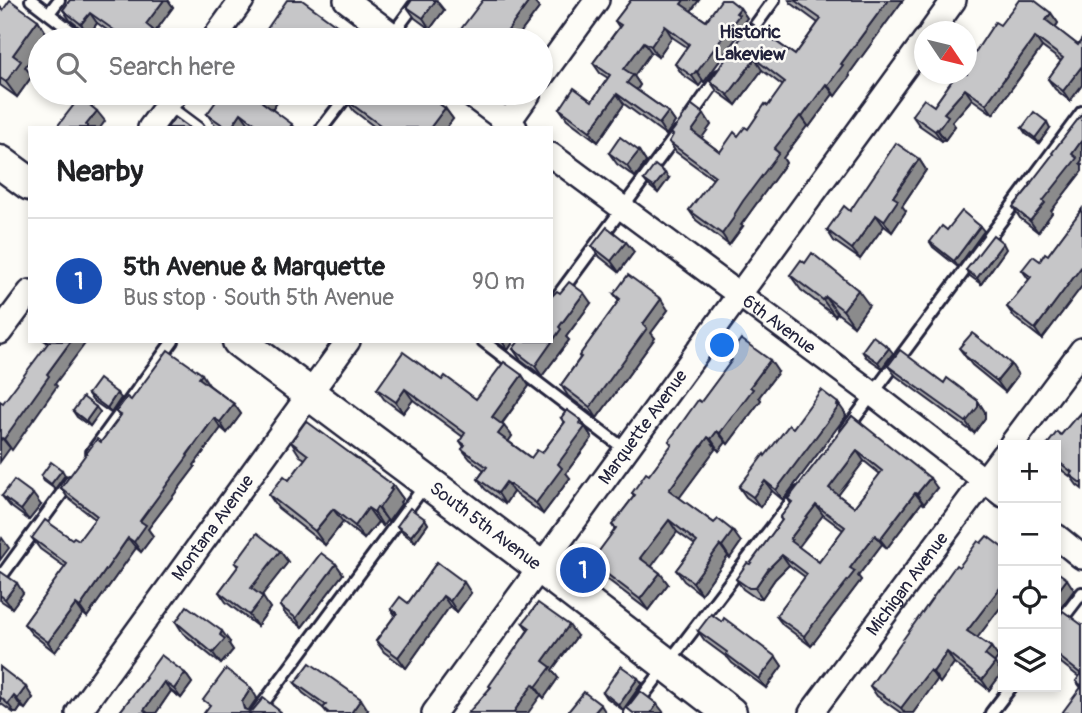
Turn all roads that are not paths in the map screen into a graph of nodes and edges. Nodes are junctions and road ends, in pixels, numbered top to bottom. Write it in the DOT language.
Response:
graph roads {
  1 [pos="31,0"];
  2 [pos="59,0"];
  3 [pos="242,0"];
  4 [pos="346,0"];
  5 [pos="418,0"];
  6 [pos="597,0"];
  7 [pos="774,0"];
  8 [pos="954,0"];
  9 [pos="48,13"];
  10 [pos="939,21"];
  11 [pos="67,28"];
  12 [pos="222,28"];
  13 [pos="381,28"];
  14 [pos="400,28"];
  15 [pos="742,44"];
  16 [pos="914,55"];
  17 [pos="553,60"];
  18 [pos="726,67"];
  19 [pos="161,105"];
  20 [pos="174,105"];
  21 [pos="340,105"];
  22 [pos="483,105"];
  23 [pos="522,105"];
  24 [pos="1082,112"];
  25 [pos="151,126"];
  26 [pos="196,126"];
  27 [pos="324,126"];
  28 [pos="509,126"];
  29 [pos="553,156"];
  30 [pos="0,162"];
  31 [pos="28,183"];
  32 [pos="623,209"];
  33 [pos="28,295"];
  34 [pos="738,295"];
  35 [pos="553,302"];
  36 [pos="0,332"];
  37 [pos="172,343"];
  38 [pos="242,343"];
  39 [pos="346,343"];
  40 [pos="486,343"];
  41 [pos="1082,350"];
  42 [pos="517,351"];
  43 [pos="509,361"];
  44 [pos="309,393"];
  45 [pos="873,394"];
  46 [pos="840,437"];
  47 [pos="1015,440"];
  48 [pos="626,450"];
  49 [pos="89,456"];
  50 [pos="998,462"];
  51 [pos="73,478"];
  52 [pos="807,481"];
  53 [pos="984,481"];
  54 [pos="427,482"];
  55 [pos="998,491"];
  56 [pos="1061,540"];
  57 [pos="1082,557"];
  58 [pos="540,567"];
  59 [pos="0,578"];
  60 [pos="1082,593"];
  61 [pos="1061,621"];
  62 [pos="666,664"];
  63 [pos="1007,692"];
  64 [pos="78,713"];
  65 [pos="256,713"];
  66 [pos="434,713"];
  67 [pos="629,713"];
  68 [pos="730,713"];
  69 [pos="811,713"];
  70 [pos="991,713"];
  1 -- 9 [label="lane"];
  2 -- 9 [label="lane"];
  3 -- 12 [label="street"];
  4 -- 13 [label="street"];
  5 -- 14 [label="lane"];
  6 -- 17 [label="street"];
  7 -- 15 [label="lane"];
  8 -- 10 [label="street"];
  9 -- 11 [label="lane"];
  16 -- 34 [label="street, Marquette Avenue"];
  18 -- 32 [label="lane"];
  19 -- 25 [label="street"];
  20 -- 26 [label="lane"];
  21 -- 27 [label="lane"];
  22 -- 28 [label="street"];
  23 -- 28 [label="street"];
  24 -- 45 [label="lane"];
  29 -- 32 [label="street, 6th Avenue"];
  30 -- 31 [label="street"];
  32 -- 34 [label="street, 6th Avenue"];
  32 -- 35 [label="lane"];
  33 -- 36 [label="street"];
  34 -- 45 [label="street, 6th Avenue"];
  34 -- 48 [label="street, Marquette Avenue"];
  37 -- 49 [label="lane"];
  38 -- 44 [label="street, South 5th Avenue"];
  39 -- 44 [label="street, Montana Avenue"];
  40 -- 43 [label="lane"];
  41 -- 47 [label="street"];
  42 -- 43 [label="lane"];
  43 -- 48 [label="lane"];
  44 -- 54 [label="street, South 5th Avenue"];
  44 -- 64 [label="street, Montana Avenue"];
  45 -- 46 [label="lane"];
  45 -- 53 [label="street, 6th Avenue"];
  48 -- 58 [label="street, Marquette Avenue"];
  50 -- 53 [label="street, Michigan Avenue"];
  51 -- 59 [label="lane"];
  52 -- 62 [label="lane"];
  53 -- 55 [label="street, 6th Avenue"];
  53 -- 69 [label="street, Michigan Avenue"];
  54 -- 58 [label="street, South 5th Avenue"];
  54 -- 65 [label="lane"];
  56 -- 57 [label="street"];
  58 -- 62 [label="street, South 5th Avenue"];
  58 -- 66 [label="street, Marquette Avenue"];
  60 -- 61 [label="lane"];
  62 -- 67 [label="lane"];
  62 -- 68 [label="street, South 5th Avenue"];
  63 -- 70 [label="lane"];
}
